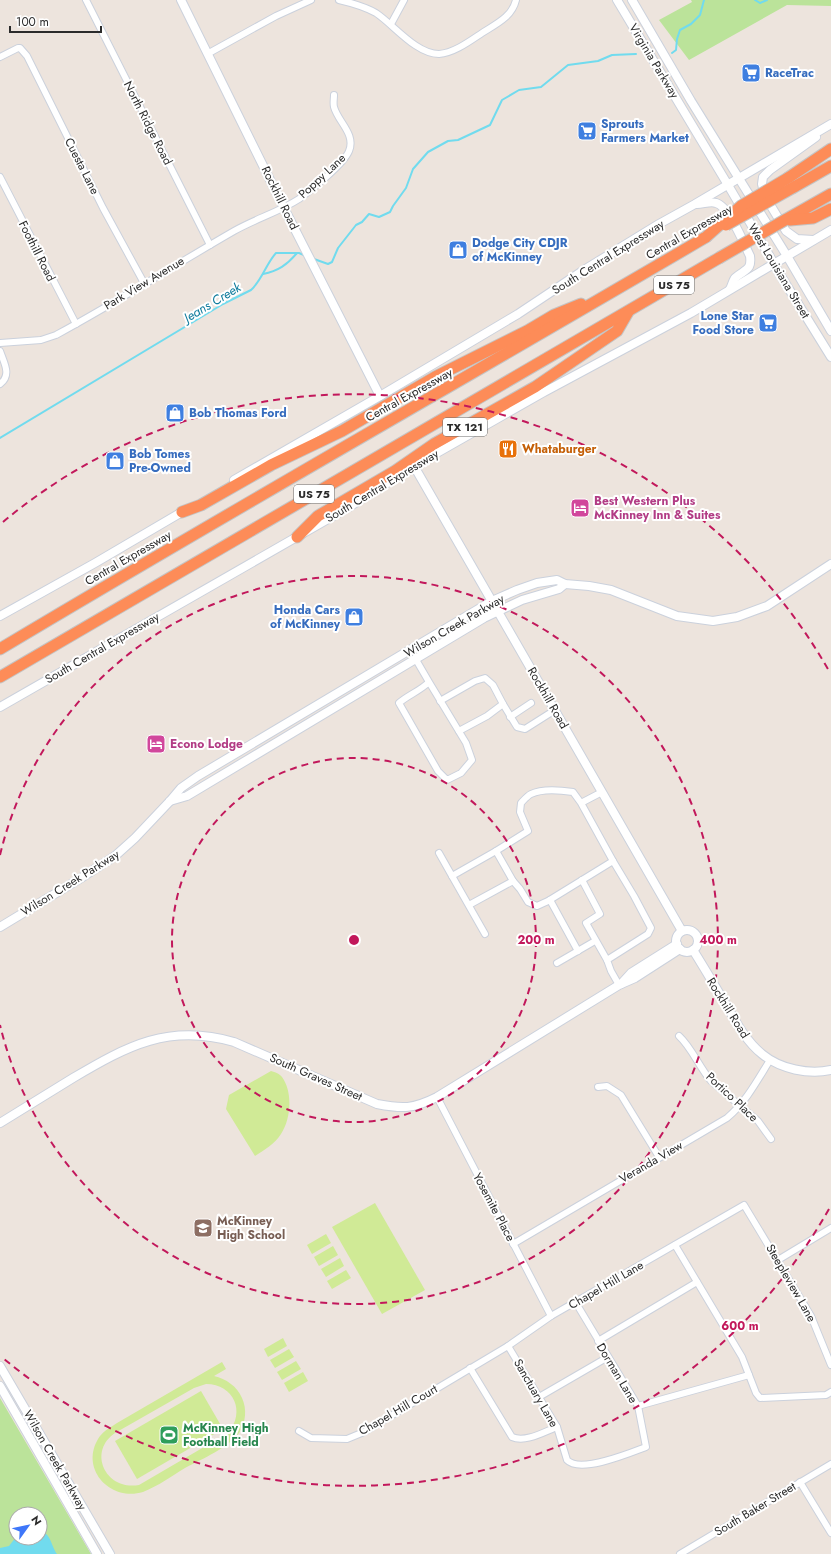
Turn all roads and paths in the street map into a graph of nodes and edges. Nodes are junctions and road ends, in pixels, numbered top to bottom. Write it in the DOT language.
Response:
graph roads {
  1 [pos="86,0"];
  2 [pos="181,0"];
  3 [pos="311,0"];
  4 [pos="339,0"];
  5 [pos="404,0"];
  6 [pos="516,0"];
  7 [pos="617,0"];
  8 [pos="632,0"];
  9 [pos="391,24"];
  10 [pos="209,54"];
  11 [pos="0,57"];
  12 [pos="334,95"];
  13 [pos="831,125"];
  14 [pos="831,149"];
  15 [pos="831,166"];
  16 [pos="0,177"];
  17 [pos="739,178"];
  18 [pos="791,182"];
  19 [pos="728,185"];
  20 [pos="831,194"];
  21 [pos="695,204"];
  22 [pos="284,208"];
  23 [pos="831,209"];
  24 [pos="785,220"];
  25 [pos="831,230"];
  26 [pos="813,240"];
  27 [pos="210,245"];
  28 [pos="787,256"];
  29 [pos="774,263"];
  30 [pos="144,283"];
  31 [pos="618,288"];
  32 [pos="730,289"];
  33 [pos="628,312"];
  34 [pos="76,324"];
  35 [pos="831,332"];
  36 [pos="0,343"];
  37 [pos="0,351"];
  38 [pos="831,357"];
  39 [pos="0,384"];
  40 [pos="380,396"];
  41 [pos="414,466"];
  42 [pos="182,512"];
  43 [pos="297,537"];
  44 [pos="831,564"];
  45 [pos="565,584"];
  46 [pos="492,602"];
  47 [pos="497,610"];
  48 [pos="0,616"];
  49 [pos="0,649"];
  50 [pos="415,658"];
  51 [pos="0,676"];
  52 [pos="429,682"];
  53 [pos="440,701"];
  54 [pos="531,703"];
  55 [pos="503,704"];
  56 [pos="0,707"];
  57 [pos="555,710"];
  58 [pos="510,717"];
  59 [pos="459,731"];
  60 [pos="602,792"];
  61 [pos="170,801"];
  62 [pos="581,803"];
  63 [pos="496,851"];
  64 [pos="438,853"];
  65 [pos="613,861"];
  66 [pos="452,876"];
  67 [pos="582,880"];
  68 [pos="513,881"];
  69 [pos="550,900"];
  70 [pos="469,905"];
  71 [pos="0,926"];
  72 [pos="682,931"];
  73 [pos="485,934"];
  74 [pos="595,941"];
  75 [pos="678,947"];
  76 [pos="693,950"];
  77 [pos="578,951"];
  78 [pos="607,960"];
  79 [pos="557,963"];
  80 [pos="620,984"];
  81 [pos="678,1036"];
  82 [pos="770,1060"];
  83 [pos="831,1070"];
  84 [pos="598,1087"];
  85 [pos="437,1097"];
  86 [pos="739,1106"];
  87 [pos="0,1123"];
  88 [pos="771,1139"];
  89 [pos="659,1157"];
  90 [pos="744,1205"];
  91 [pos="831,1228"];
  92 [pos="513,1244"];
  93 [pos="675,1245"];
  94 [pos="778,1260"];
  95 [pos="697,1282"];
  96 [pos="576,1303"];
  97 [pos="551,1316"];
  98 [pos="598,1341"];
  99 [pos="508,1346"];
  100 [pos="608,1357"];
  101 [pos="831,1365"];
  102 [pos="0,1366"];
  103 [pos="470,1368"];
  104 [pos="749,1375"];
  105 [pos="0,1386"];
  106 [pos="828,1393"];
  107 [pos="539,1397"];
  108 [pos="638,1406"];
  109 [pos="557,1427"];
  110 [pos="299,1431"];
  111 [pos="571,1464"];
  112 [pos="831,1464"];
  113 [pos="800,1482"];
  114 [pos="831,1533"];
  115 [pos="97,1554"];
  116 [pos="110,1554"];
  117 [pos="680,1554"];
  1 -- 27 [label="street, North Ridge Road"];
  2 -- 10 [label="main road, Rockhill Road"];
  3 -- 10 [label="street"];
  4 -- 9 [label="street"];
  5 -- 9 [label="street"];
  6 -- 9 [label="street"];
  7 -- 19 [label="main road, Virginia Parkway"];
  8 -- 17 [label="main road, Virginia Parkway"];
  10 -- 22 [label="main road, Rockhill Road"];
  11 -- 30 [label="street, Cuesta Lane"];
  12 -- 22 [label="street, Poppy Lane"];
  13 -- 17 [label="main road, South Central Expressway"];
  13 -- 26 [label="main road"];
  14 -- 18 [label="highway"];
  15 -- 18 [label="highway, Central Expressway / US 75"];
  16 -- 34 [label="street, Foothill Road"];
  17 -- 19 [label="main road, South Central Expressway"];
  17 -- 28 [label="main road, Virginia Parkway"];
  18 -- 31 [label="highway, Central Expressway / US 75, bridge"];
  19 -- 21 [label="main road, South Central Expressway"];
  19 -- 29 [label="main road, West Louisiana Street"];
  20 -- 24 [label="highway, US 75"];
  21 -- 32 [label="main road"];
  21 -- 40 [label="main road, South Central Expressway"];
  22 -- 27 [label="street, Park View Avenue"];
  22 -- 40 [label="main road, Rockhill Road"];
  23 -- 24 [label="highway"];
  24 -- 33 [label="highway, US 75, bridge"];
  25 -- 26 [label="main road, South Central Expressway"];
  26 -- 28 [label="main road, South Central Expressway"];
  27 -- 30 [label="street, Park View Avenue"];
  28 -- 29 [label="main road, South Central Expressway"];
  28 -- 35 [label="main road, Virginia Parkway"];
  29 -- 32 [label="main road, South Central Expressway"];
  29 -- 38 [label="main road, West Louisiana Street"];
  30 -- 34 [label="street, Park View Avenue"];
  31 -- 42 [label="highway"];
  31 -- 49 [label="highway, Central Expressway / US 75"];
  32 -- 41 [label="main road, South Central Expressway"];
  33 -- 43 [label="highway, TX 121"];
  33 -- 51 [label="highway, US 75"];
  34 -- 36 [label="street, Park View Avenue"];
  37 -- 39 [label="street"];
  40 -- 42 [label="main road, South Central Expressway"];
  41 -- 43 [label="main road, South Central Expressway"];
  41 -- 46 [label="main road, Rockhill Road"];
  42 -- 48 [label="main road, South Central Expressway"];
  43 -- 56 [label="main road, South Central Expressway / TX 121"];
  44 -- 45 [label="main road"];
  45 -- 46 [label="main road, Wilson Creek Parkway"];
  45 -- 47 [label="main road, Wilson Creek Parkway"];
  46 -- 47 [label="main road, Rockhill Road"];
  46 -- 61 [label="main road, Wilson Creek Parkway"];
  47 -- 50 [label="main road, Wilson Creek Parkway"];
  47 -- 57 [label="main road, Rockhill Road"];
  50 -- 52 [label="street"];
  50 -- 61 [label="main road, Wilson Creek Parkway"];
  52 -- 53 [label="street"];
  52 -- 59 [label="street"];
  53 -- 55 [label="street"];
  53 -- 59 [label="street"];
  54 -- 58 [label="street"];
  55 -- 58 [label="street"];
  55 -- 59 [label="street"];
  57 -- 58 [label="street"];
  57 -- 60 [label="main road, Rockhill Road"];
  60 -- 62 [label="street"];
  60 -- 72 [label="main road, Rockhill Road"];
  61 -- 71 [label="main road, Wilson Creek Parkway"];
  62 -- 63 [label="street"];
  62 -- 65 [label="street"];
  63 -- 66 [label="street"];
  63 -- 68 [label="street"];
  64 -- 66 [label="street"];
  65 -- 67 [label="street"];
  65 -- 78 [label="street"];
  66 -- 70 [label="street"];
  67 -- 69 [label="street"];
  67 -- 74 [label="street"];
  68 -- 69 [label="street"];
  68 -- 70 [label="street"];
  69 -- 77 [label="street"];
  70 -- 73 [label="street"];
  72 -- 75 [label="main road"];
  72 -- 76 [label="main road"];
  74 -- 77 [label="street"];
  74 -- 78 [label="street"];
  75 -- 76 [label="main road"];
  75 -- 80 [label="main road, South Graves Street"];
  76 -- 82 [label="main road, Rockhill Road"];
  77 -- 79 [label="street"];
  78 -- 80 [label="street"];
  80 -- 85 [label="main road, South Graves Street"];
  81 -- 86 [label="street, Portico Place"];
  82 -- 83 [label="main road, Rockhill Road"];
  82 -- 86 [label="street, Veranda View"];
  84 -- 89 [label="street"];
  85 -- 87 [label="main road, South Graves Street"];
  85 -- 92 [label="street, Yosemite Place"];
  86 -- 88 [label="street, Portico Place"];
  86 -- 89 [label="street, Veranda View"];
  89 -- 92 [label="street, Veranda View"];
  90 -- 93 [label="street, Chapel Hill Lane"];
  90 -- 94 [label="street, Steepleview Lane"];
  91 -- 94 [label="street"];
  92 -- 97 [label="street, Yosemite Place"];
  93 -- 95 [label="street"];
  93 -- 96 [label="street, Chapel Hill Lane"];
  94 -- 101 [label="street, Steepleview Lane"];
  95 -- 98 [label="street"];
  95 -- 104 [label="street"];
  96 -- 97 [label="street, Chapel Hill Lane"];
  96 -- 98 [label="street, Dorman Lane"];
  97 -- 99 [label="street, Chapel Hill Lane"];
  98 -- 100 [label="street, Dorman Lane"];
  99 -- 103 [label="street, Chapel Hill Lane"];
  99 -- 107 [label="street, Sanctuary Lane"];
  100 -- 107 [label="street"];
  100 -- 108 [label="street, Dorman Lane"];
  102 -- 116 [label="main road, Wilson Creek Parkway"];
  103 -- 109 [label="street"];
  103 -- 110 [label="street, Chapel Hill Court"];
  104 -- 106 [label="street"];
  104 -- 108 [label="street"];
  105 -- 115 [label="main road, Wilson Creek Parkway"];
  107 -- 109 [label="street, Sanctuary Lane"];
  108 -- 111 [label="street, Dorman Lane"];
  109 -- 111 [label="street, Sanctuary Lane"];
  112 -- 113 [label="street, South Baker Street"];
  113 -- 114 [label="street"];
  113 -- 117 [label="street, South Baker Street"];
}
